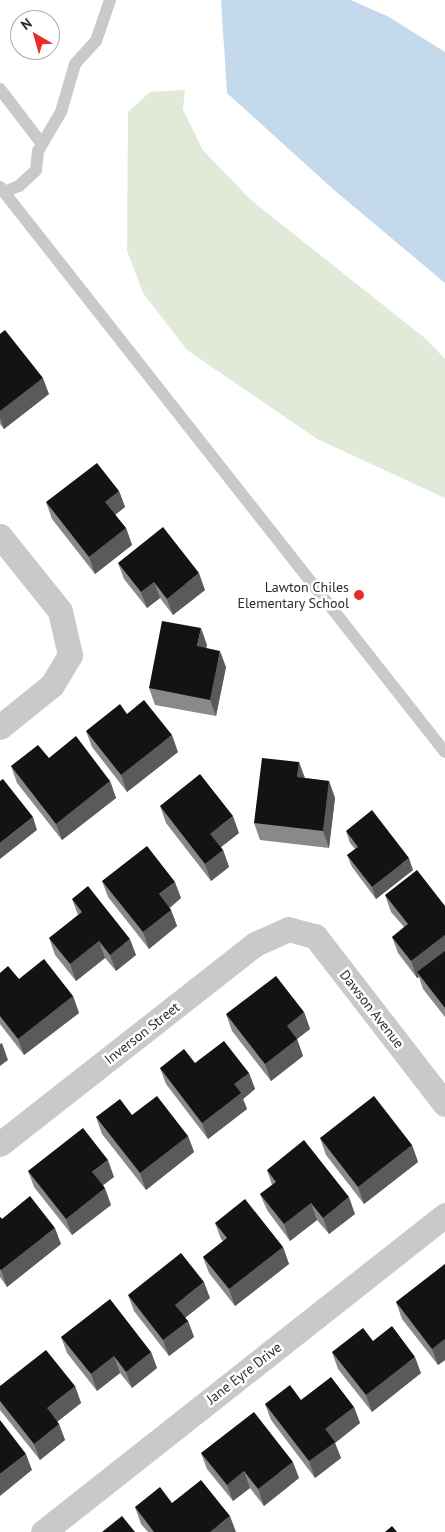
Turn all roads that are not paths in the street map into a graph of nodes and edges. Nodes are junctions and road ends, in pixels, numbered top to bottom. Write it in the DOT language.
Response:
graph roads {
  1 [pos="110,0"];
  2 [pos="0,89"];
  3 [pos="42,144"];
  4 [pos="2,189"];
  5 [pos="0,536"];
  6 [pos="0,726"];
  7 [pos="445,752"];
  8 [pos="288,929"];
  9 [pos="445,1104"];
  10 [pos="0,1144"];
  11 [pos="445,1215"];
  12 [pos="42,1532"];
  1 -- 3 [label="lane"];
  2 -- 3 [label="lane"];
  3 -- 4 [label="lane"];
  4 -- 7 [label="lane"];
  5 -- 6 [label="street"];
  8 -- 9 [label="street, Dawson Avenue"];
  8 -- 10 [label="street, Inverson Street"];
  11 -- 12 [label="street, Jane Eyre Drive"];
}
